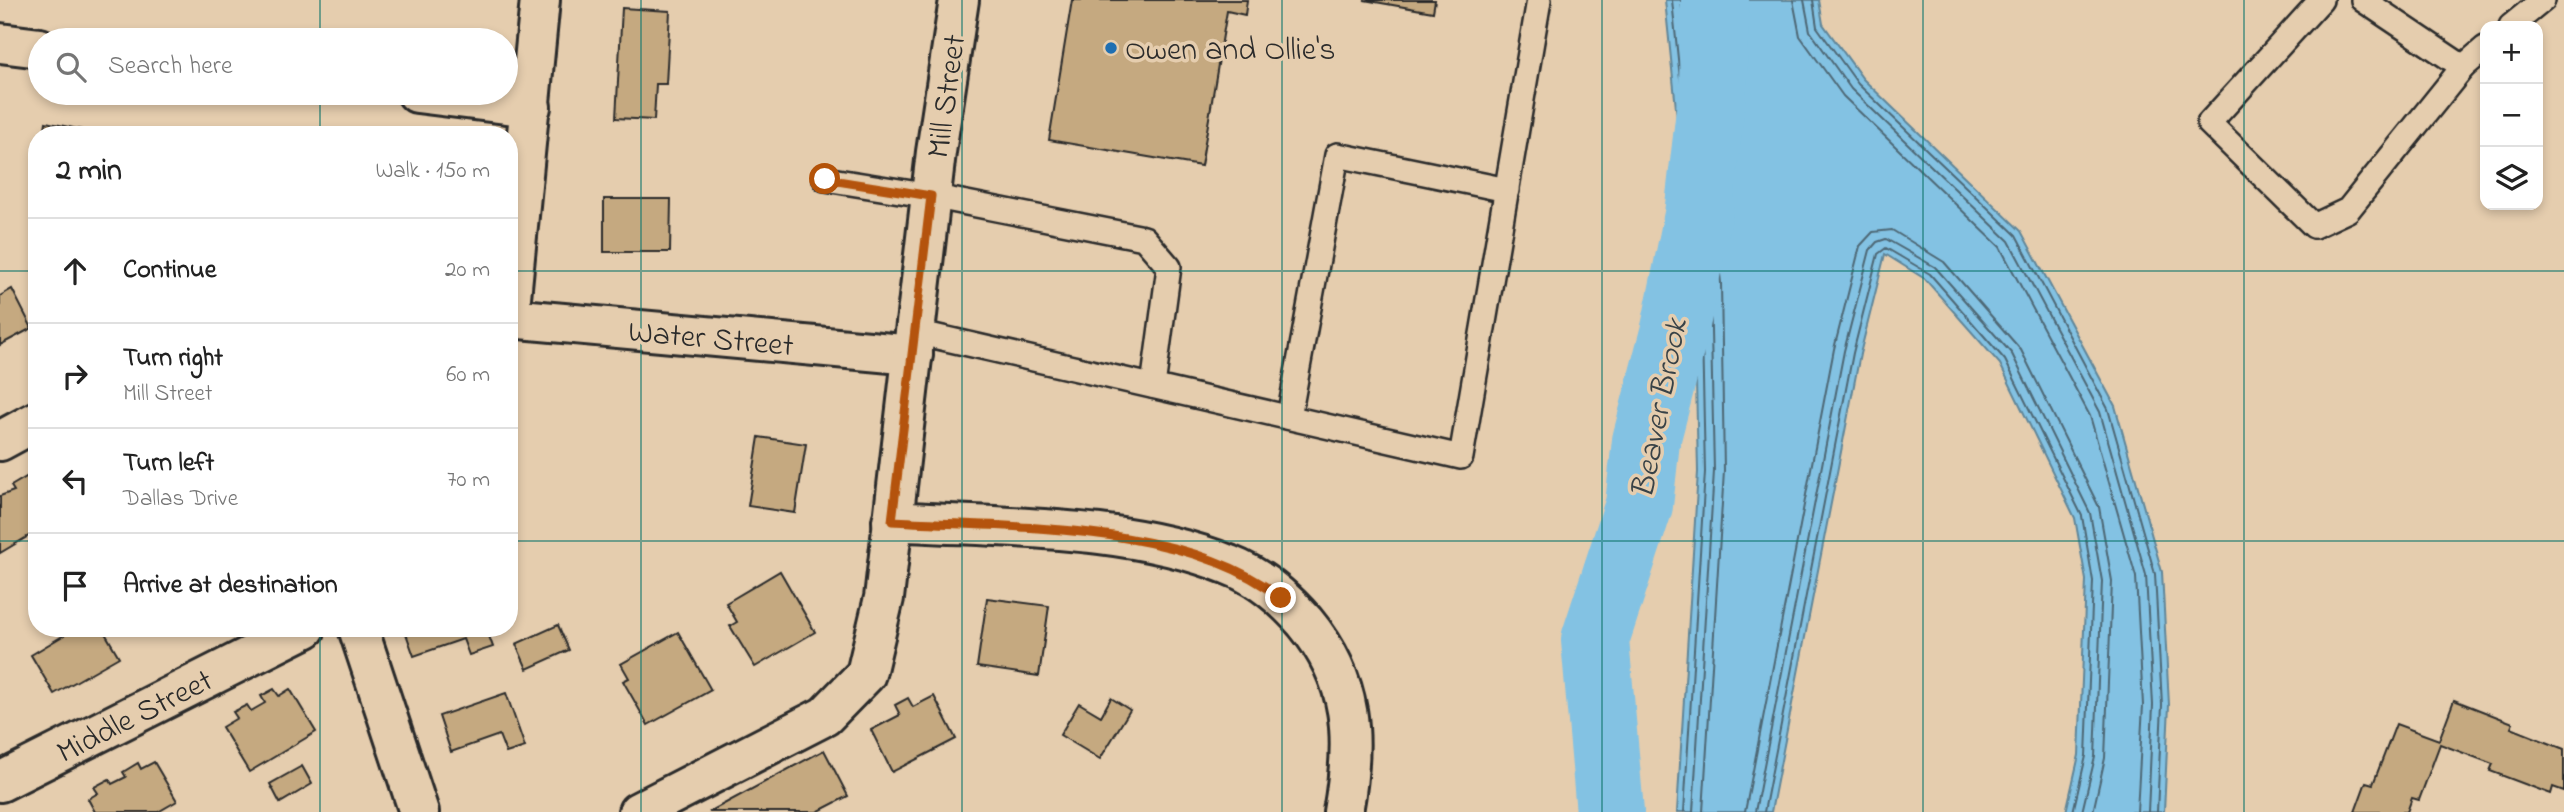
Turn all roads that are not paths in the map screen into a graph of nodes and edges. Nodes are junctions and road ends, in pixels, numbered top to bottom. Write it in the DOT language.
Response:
graph roads {
  1 [pos="540,0"];
  2 [pos="959,0"];
  3 [pos="1539,0"];
  4 [pos="2321,0"];
  5 [pos="2363,0"];
  6 [pos="2543,0"];
  7 [pos="2517,21"];
  8 [pos="0,43"];
  9 [pos="28,46"];
  10 [pos="2480,52"];
  11 [pos="2463,67"];
  12 [pos="515,105"];
  13 [pos="531,107"];
  14 [pos="825,179"];
  15 [pos="1507,190"];
  16 [pos="931,196"];
  17 [pos="518,232"];
  18 [pos="518,319"];
  19 [pos="915,344"];
  20 [pos="1153,386"];
  21 [pos="1289,417"];
  22 [pos="28,426"];
  23 [pos="0,440"];
  24 [pos="892,521"];
  25 [pos="288,637"];
  26 [pos="361,637"];
  27 [pos="0,782"];
  28 [pos="419,812"];
  29 [pos="638,812"];
  30 [pos="1343,812"];
  1 -- 13 [label="street"];
  2 -- 16 [label="street, Mill Street"];
  3 -- 15 [label="lane"];
  4 -- 11 [label="lane"];
  5 -- 11 [label="lane"];
  6 -- 7 [label="lane"];
  8 -- 9 [label="street"];
  10 -- 11 [label="lane"];
  12 -- 13 [label="street"];
  13 -- 17 [label="street"];
  14 -- 16 [label="lane"];
  15 -- 21 [label="lane"];
  15 -- 21 [label="lane"];
  16 -- 19 [label="street, Mill Street"];
  16 -- 20 [label="lane"];
  18 -- 19 [label="street, Water Street"];
  19 -- 20 [label="lane"];
  19 -- 24 [label="street, Mill Street"];
  20 -- 21 [label="lane"];
  22 -- 23 [label="street"];
  24 -- 29 [label="street, Mill Street"];
  24 -- 30 [label="street"];
  25 -- 27 [label="street, Middle Street"];
  26 -- 28 [label="street"];
}
